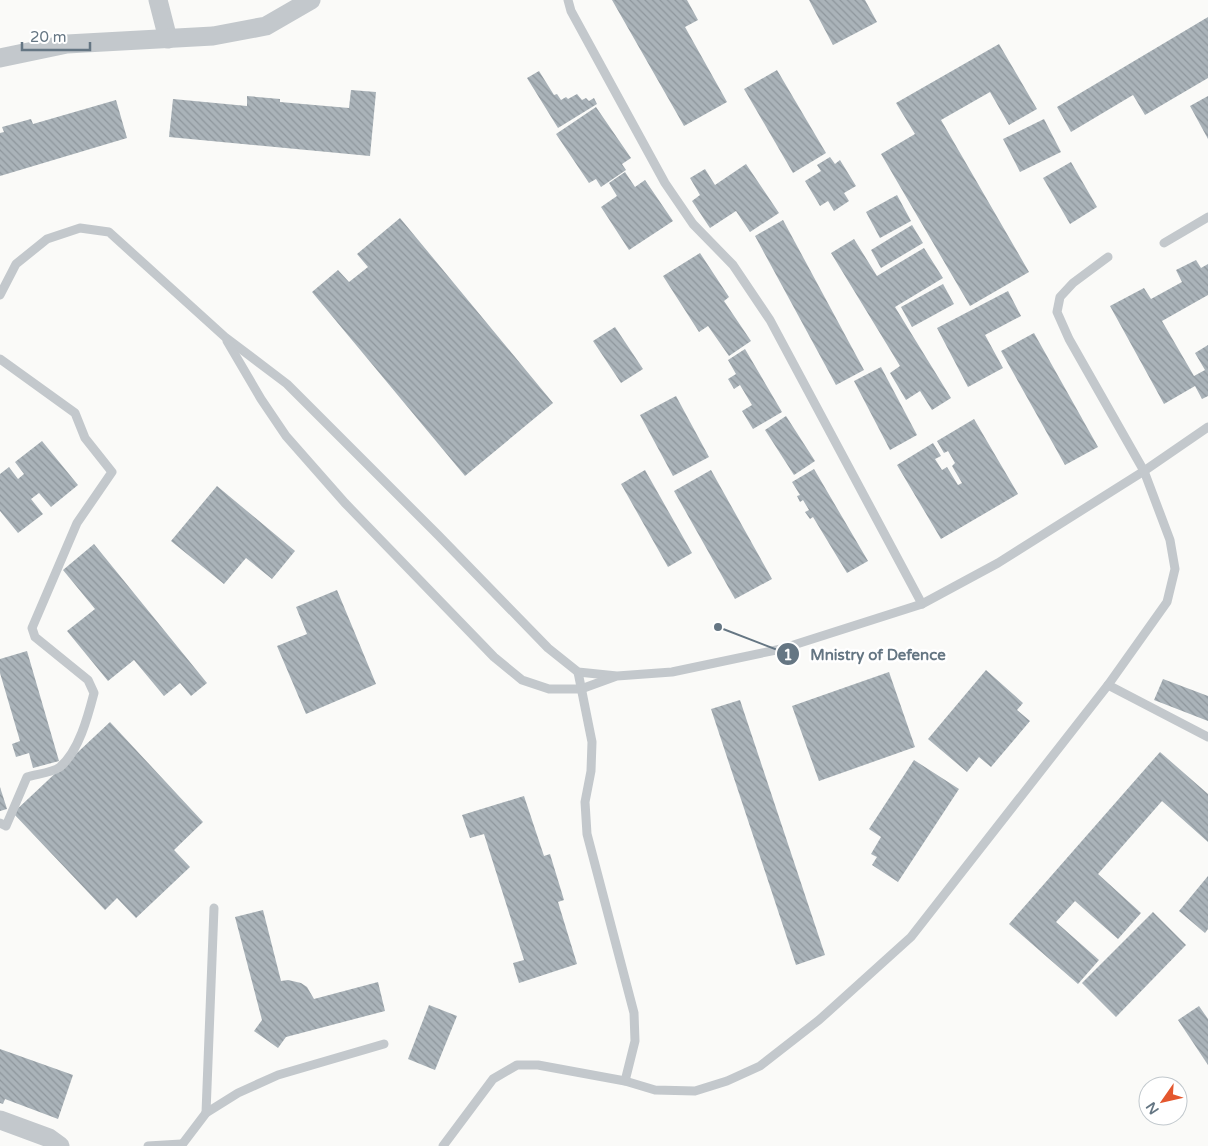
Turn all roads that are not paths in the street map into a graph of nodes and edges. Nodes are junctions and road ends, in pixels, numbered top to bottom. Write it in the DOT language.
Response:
graph roads {
  1 [pos="158,0"];
  2 [pos="311,0"];
  3 [pos="568,0"];
  4 [pos="168,39"];
  5 [pos="0,58"];
  6 [pos="1208,216"];
  7 [pos="1164,242"];
  8 [pos="1108,257"];
  9 [pos="0,295"];
  10 [pos="225,337"];
  11 [pos="0,359"];
  12 [pos="1208,426"];
  13 [pos="1144,471"];
  14 [pos="922,604"];
  15 [pos="578,672"];
  16 [pos="616,676"];
  17 [pos="1108,685"];
  18 [pos="580,689"];
  19 [pos="1208,737"];
  20 [pos="0,823"];
  21 [pos="214,908"];
  22 [pos="384,1044"];
  23 [pos="625,1081"];
  24 [pos="206,1113"];
  25 [pos="0,1120"];
  26 [pos="181,1145"];
  27 [pos="60,1146"];
  28 [pos="148,1146"];
  29 [pos="443,1146"];
  1 -- 4 [label="street"];
  2 -- 4 [label="street"];
  3 -- 14 [label="lane"];
  4 -- 5 [label="street"];
  6 -- 7 [label="lane"];
  8 -- 13 [label="lane"];
  9 -- 10 [label="lane"];
  10 -- 15 [label="lane"];
  10 -- 18 [label="lane"];
  11 -- 20 [label="lane"];
  12 -- 13 [label="lane"];
  13 -- 14 [label="lane"];
  13 -- 17 [label="lane"];
  14 -- 16 [label="lane"];
  15 -- 16 [label="lane"];
  15 -- 18 [label="lane"];
  16 -- 18 [label="lane"];
  17 -- 19 [label="lane"];
  17 -- 23 [label="lane"];
  18 -- 23 [label="lane"];
  21 -- 24 [label="lane"];
  22 -- 24 [label="lane"];
  23 -- 29 [label="lane"];
  24 -- 26 [label="lane"];
  25 -- 27 [label="street"];
  26 -- 28 [label="lane"];
}
